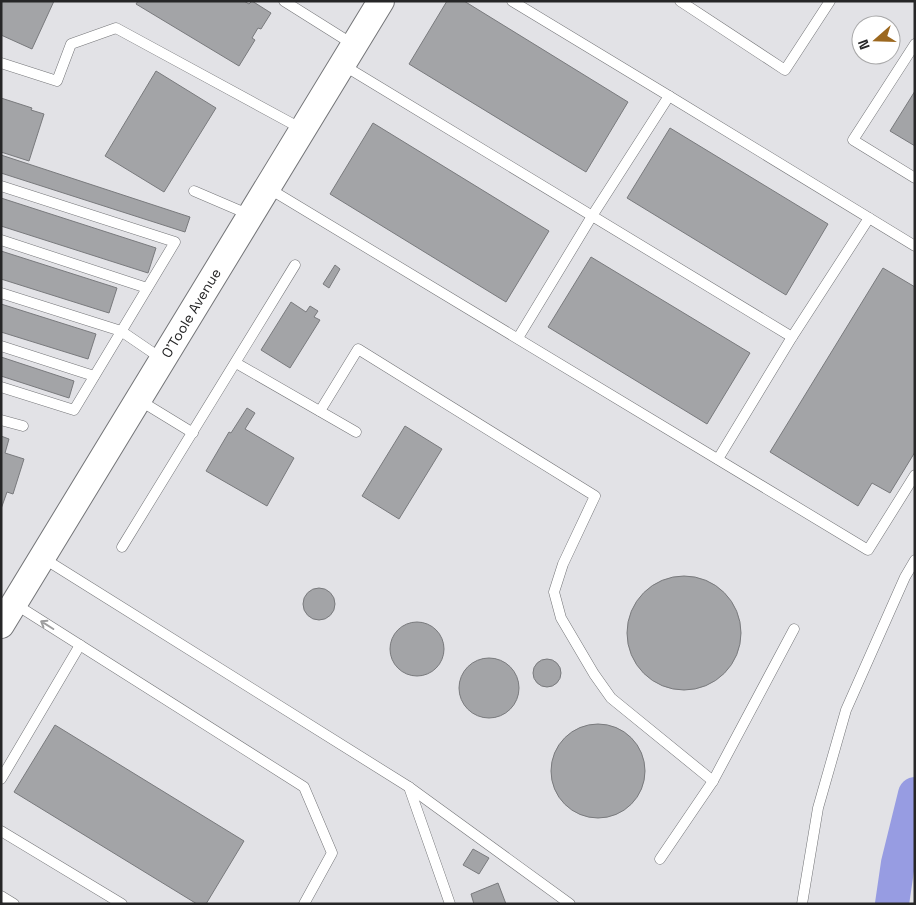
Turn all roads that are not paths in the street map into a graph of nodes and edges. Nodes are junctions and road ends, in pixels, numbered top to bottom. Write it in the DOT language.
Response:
graph roads {
  1 [pos="284,1"];
  2 [pos="381,1"];
  3 [pos="512,1"];
  4 [pos="680,1"];
  5 [pos="830,1"];
  6 [pos="915,44"];
  7 [pos="349,55"];
  8 [pos="1,63"];
  9 [pos="669,96"];
  10 [pos="303,130"];
  11 [pos="915,178"];
  12 [pos="1,186"];
  13 [pos="268,187"];
  14 [pos="194,191"];
  15 [pos="251,216"];
  16 [pos="592,216"];
  17 [pos="869,218"];
  18 [pos="1,240"];
  19 [pos="915,246"];
  20 [pos="295,265"];
  21 [pos="147,288"];
  22 [pos="1,293"];
  23 [pos="121,331"];
  24 [pos="792,337"];
  25 [pos="518,338"];
  26 [pos="1,346"];
  27 [pos="163,359"];
  28 [pos="236,363"];
  29 [pos="94,376"];
  30 [pos="1,386"];
  31 [pos="138,400"];
  32 [pos="320,411"];
  33 [pos="1,420"];
  34 [pos="23,426"];
  35 [pos="356,432"];
  36 [pos="193,433"];
  37 [pos="718,459"];
  38 [pos="915,475"];
  39 [pos="122,548"];
  40 [pos="43,558"];
  41 [pos="915,560"];
  42 [pos="15,604"];
  43 [pos="1,626"];
  44 [pos="794,629"];
  45 [pos="80,645"];
  46 [pos="1,779"];
  47 [pos="713,781"];
  48 [pos="409,787"];
  49 [pos="1,830"];
  50 [pos="660,859"];
  51 [pos="1,896"];
  52 [pos="14,904"];
  53 [pos="122,904"];
  54 [pos="304,904"];
  55 [pos="450,904"];
  56 [pos="570,904"];
  57 [pos="802,904"];
  1 -- 7 [label="lane"];
  2 -- 7 [label="street, O’Toole Avenue"];
  3 -- 9 [label="lane"];
  4 -- 5 [label="lane"];
  6 -- 11 [label="lane"];
  7 -- 10 [label="street, O’Toole Avenue"];
  7 -- 16 [label="lane"];
  8 -- 10 [label="lane"];
  9 -- 16 [label="lane"];
  9 -- 17 [label="lane"];
  10 -- 13 [label="street, O’Toole Avenue"];
  12 -- 21 [label="lane"];
  13 -- 15 [label="street, O’Toole Avenue"];
  13 -- 25 [label="lane"];
  14 -- 15 [label="lane"];
  15 -- 27 [label="street, O’Toole Avenue"];
  16 -- 24 [label="lane"];
  16 -- 25 [label="lane"];
  17 -- 19 [label="lane"];
  17 -- 24 [label="lane"];
  18 -- 21 [label="lane"];
  20 -- 28 [label="lane"];
  21 -- 23 [label="lane"];
  22 -- 23 [label="lane"];
  23 -- 27 [label="lane"];
  23 -- 29 [label="lane"];
  24 -- 37 [label="lane"];
  25 -- 37 [label="lane"];
  26 -- 29 [label="lane"];
  27 -- 31 [label="street, O’Toole Avenue"];
  28 -- 32 [label="lane"];
  28 -- 36 [label="lane"];
  29 -- 30 [label="lane"];
  31 -- 36 [label="lane"];
  31 -- 40 [label="street, O’Toole Avenue"];
  32 -- 35 [label="lane"];
  32 -- 47 [label="lane"];
  33 -- 34 [label="lane"];
  36 -- 39 [label="lane"];
  37 -- 38 [label="lane"];
  40 -- 42 [label="street, O’Toole Avenue"];
  40 -- 48 [label="lane"];
  41 -- 57 [label="lane"];
  42 -- 43 [label="street, O’Toole Avenue"];
  45 -- 42 [label="lane, one-way"];
  44 -- 47 [label="lane"];
  45 -- 46 [label="lane"];
  45 -- 54 [label="lane"];
  47 -- 50 [label="lane"];
  48 -- 55 [label="lane"];
  48 -- 56 [label="lane"];
  49 -- 53 [label="lane"];
  51 -- 52 [label="lane"];
}
